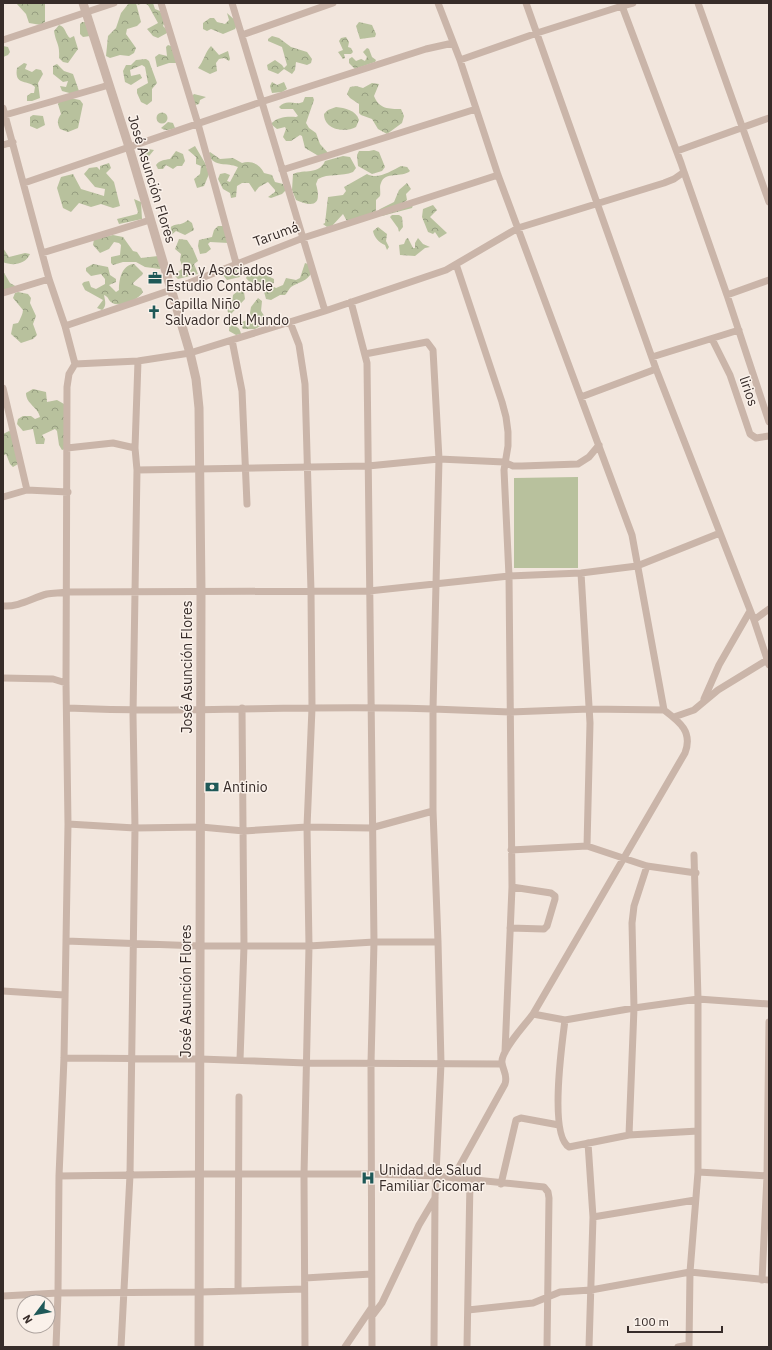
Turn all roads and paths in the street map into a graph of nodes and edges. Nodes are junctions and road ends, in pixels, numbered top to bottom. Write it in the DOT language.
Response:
graph roads {
  1 [pos="83,3"];
  2 [pos="114,3"];
  3 [pos="161,3"];
  4 [pos="232,3"];
  5 [pos="333,3"];
  6 [pos="438,3"];
  7 [pos="526,3"];
  8 [pos="633,3"];
  9 [pos="698,3"];
  10 [pos="622,5"];
  11 [pos="86,12"];
  12 [pos="537,33"];
  13 [pos="242,35"];
  14 [pos="3,40"];
  15 [pos="453,43"];
  16 [pos="460,60"];
  17 [pos="109,85"];
  18 [pos="261,102"];
  19 [pos="3,108"];
  20 [pos="476,109"];
  21 [pos="5,115"];
  22 [pos="769,118"];
  23 [pos="198,124"];
  24 [pos="743,127"];
  25 [pos="13,142"];
  26 [pos="3,146"];
  27 [pos="129,146"];
  28 [pos="677,151"];
  29 [pos="282,170"];
  30 [pos="684,172"];
  31 [pos="498,175"];
  32 [pos="24,183"];
  33 [pos="597,202"];
  34 [pos="769,202"];
  35 [pos="150,220"];
  36 [pos="518,228"];
  37 [pos="303,238"];
  38 [pos="42,253"];
  39 [pos="236,263"];
  40 [pos="456,264"];
  41 [pos="49,279"];
  42 [pos="769,280"];
  43 [pos="171,290"];
  44 [pos="3,293"];
  45 [pos="727,295"];
  46 [pos="351,302"];
  47 [pos="325,311"];
  48 [pos="290,322"];
  49 [pos="65,326"];
  50 [pos="739,330"];
  51 [pos="712,339"];
  52 [pos="232,340"];
  53 [pos="190,353"];
  54 [pos="365,354"];
  55 [pos="652,357"];
  56 [pos="138,361"];
  57 [pos="75,364"];
  58 [pos="656,369"];
  59 [pos="3,388"];
  60 [pos="581,397"];
  61 [pos="769,422"];
  62 [pos="769,436"];
  63 [pos="599,445"];
  64 [pos="67,448"];
  65 [pos="135,448"];
  66 [pos="438,459"];
  67 [pos="504,462"];
  68 [pos="368,466"];
  69 [pos="307,468"];
  70 [pos="246,469"];
  71 [pos="137,470"];
  72 [pos="199,470"];
  73 [pos="28,490"];
  74 [pos="68,492"];
  75 [pos="3,497"];
  76 [pos="247,504"];
  77 [pos="720,533"];
  78 [pos="637,566"];
  79 [pos="581,573"];
  80 [pos="509,576"];
  81 [pos="435,584"];
  82 [pos="311,591"];
  83 [pos="369,591"];
  84 [pos="67,592"];
  85 [pos="134,592"];
  86 [pos="201,592"];
  87 [pos="3,606"];
  88 [pos="769,609"];
  89 [pos="750,611"];
  90 [pos="754,620"];
  91 [pos="768,662"];
  92 [pos="3,678"];
  93 [pos="66,683"];
  94 [pos="703,702"];
  95 [pos="371,707"];
  96 [pos="68,708"];
  97 [pos="242,708"];
  98 [pos="312,708"];
  99 [pos="200,709"];
  100 [pos="433,709"];
  101 [pos="589,709"];
  102 [pos="664,710"];
  103 [pos="133,711"];
  104 [pos="510,712"];
  105 [pos="674,717"];
  106 [pos="433,811"];
  107 [pos="68,824"];
  108 [pos="307,827"];
  109 [pos="135,828"];
  110 [pos="201,828"];
  111 [pos="371,828"];
  112 [pos="244,831"];
  113 [pos="587,846"];
  114 [pos="512,850"];
  115 [pos="694,855"];
  116 [pos="624,859"];
  117 [pos="647,866"];
  118 [pos="696,873"];
  119 [pos="512,886"];
  120 [pos="510,928"];
  121 [pos="66,941"];
  122 [pos="374,942"];
  123 [pos="438,942"];
  124 [pos="134,944"];
  125 [pos="200,946"];
  126 [pos="244,946"];
  127 [pos="309,946"];
  128 [pos="3,991"];
  129 [pos="64,995"];
  130 [pos="698,999"];
  131 [pos="769,1004"];
  132 [pos="634,1008"];
  133 [pos="533,1014"];
  134 [pos="565,1020"];
  135 [pos="769,1022"];
  136 [pos="768,1044"];
  137 [pos="505,1052"];
  138 [pos="64,1058"];
  139 [pos="131,1058"];
  140 [pos="200,1060"];
  141 [pos="240,1060"];
  142 [pos="306,1063"];
  143 [pos="371,1063"];
  144 [pos="441,1063"];
  145 [pos="502,1064"];
  146 [pos="239,1097"];
  147 [pos="559,1125"];
  148 [pos="698,1131"];
  149 [pos="629,1135"];
  150 [pos="588,1143"];
  151 [pos="698,1172"];
  152 [pos="200,1174"];
  153 [pos="237,1174"];
  154 [pos="372,1174"];
  155 [pos="130,1175"];
  156 [pos="304,1175"];
  157 [pos="59,1176"];
  158 [pos="437,1176"];
  159 [pos="768,1176"];
  160 [pos="453,1178"];
  161 [pos="470,1180"];
  162 [pos="501,1184"];
  163 [pos="435,1198"];
  164 [pos="694,1200"];
  165 [pos="593,1217"];
  166 [pos="690,1272"];
  167 [pos="371,1274"];
  168 [pos="305,1278"];
  169 [pos="766,1280"];
  170 [pos="304,1289"];
  171 [pos="591,1290"];
  172 [pos="238,1291"];
  173 [pos="200,1292"];
  174 [pos="58,1293"];
  175 [pos="122,1293"];
  176 [pos="3,1296"];
  177 [pos="547,1297"];
  178 [pos="372,1307"];
  179 [pos="468,1310"];
  180 [pos="373,1315"];
  181 [pos="689,1346"];
  182 [pos="56,1347"];
  183 [pos="121,1347"];
  184 [pos="199,1347"];
  185 [pos="305,1347"];
  186 [pos="345,1347"];
  187 [pos="372,1347"];
  188 [pos="434,1347"];
  189 [pos="468,1347"];
  190 [pos="547,1347"];
  191 [pos="589,1347"];
  192 [pos="678,1347"];
  1 -- 11 [label="street, José Asunción Flores"];
  2 -- 11 [label="street"];
  3 -- 23 [label="street"];
  4 -- 13 [label="street"];
  5 -- 13 [label="street"];
  6 -- 15 [label="street"];
  7 -- 12 [label="street"];
  8 -- 10 [label="street"];
  9 -- 24 [label="street"];
  10 -- 12 [label="street"];
  10 -- 28 [label="street"];
  11 -- 14 [label="street"];
  11 -- 17 [label="street, José Asunción Flores"];
  12 -- 16 [label="street"];
  12 -- 33 [label="street"];
  13 -- 18 [label="street"];
  15 -- 16 [label="street"];
  15 -- 18 [label="street"];
  16 -- 20 [label="street"];
  17 -- 21 [label="street"];
  17 -- 27 [label="street, José Asunción Flores"];
  18 -- 23 [label="street"];
  18 -- 29 [label="street"];
  19 -- 21 [label="street"];
  20 -- 29 [label="street"];
  20 -- 31 [label="street"];
  21 -- 25 [label="street"];
  22 -- 24 [label="street"];
  23 -- 27 [label="street"];
  23 -- 39 [label="street"];
  24 -- 28 [label="street"];
  24 -- 34 [label="street"];
  25 -- 26 [label="street"];
  25 -- 32 [label="street"];
  27 -- 32 [label="street"];
  27 -- 35 [label="street, José Asunción Flores"];
  28 -- 30 [label="street"];
  29 -- 37 [label="street"];
  30 -- 33 [label="street"];
  30 -- 45 [label="street"];
  31 -- 36 [label="street"];
  31 -- 37 [label="street, Tarumá"];
  32 -- 38 [label="street"];
  33 -- 36 [label="street"];
  33 -- 55 [label="street"];
  35 -- 38 [label="street"];
  35 -- 43 [label="street, José Asunción Flores"];
  36 -- 40 [label="street"];
  36 -- 60 [label="street"];
  37 -- 39 [label="street, Tarumá"];
  37 -- 47 [label="street"];
  38 -- 41 [label="street"];
  39 -- 43 [label="street, Tarumá"];
  40 -- 46 [label="street"];
  40 -- 67 [label="street"];
  41 -- 44 [label="street"];
  41 -- 49 [label="street"];
  42 -- 45 [label="street"];
  43 -- 49 [label="street, Tarumá"];
  43 -- 53 [label="street, José Asunción Flores"];
  45 -- 50 [label="street"];
  46 -- 47 [label="street"];
  46 -- 54 [label="street"];
  47 -- 48 [label="street"];
  48 -- 52 [label="street"];
  48 -- 69 [label="street"];
  49 -- 57 [label="street"];
  50 -- 51 [label="street"];
  50 -- 61 [label="street"];
  51 -- 55 [label="street"];
  51 -- 62 [label="street, lirios"];
  52 -- 53 [label="street"];
  52 -- 70 [label="street"];
  53 -- 56 [label="street"];
  53 -- 72 [label="street, José Asunción Flores"];
  54 -- 66 [label="street"];
  54 -- 68 [label="street"];
  55 -- 58 [label="street"];
  56 -- 57 [label="street"];
  56 -- 65 [label="street"];
  57 -- 64 [label="street"];
  58 -- 60 [label="street"];
  58 -- 77 [label="street"];
  59 -- 73 [label="street"];
  60 -- 63 [label="street"];
  63 -- 67 [label="street"];
  63 -- 78 [label="street"];
  64 -- 65 [label="street"];
  64 -- 74 [label="street"];
  65 -- 71 [label="street"];
  66 -- 67 [label="street"];
  66 -- 68 [label="street"];
  66 -- 81 [label="street"];
  67 -- 80 [label="street"];
  68 -- 69 [label="street"];
  68 -- 83 [label="street"];
  69 -- 70 [label="street"];
  69 -- 82 [label="street"];
  70 -- 72 [label="street"];
  70 -- 76 [label="street"];
  71 -- 72 [label="street"];
  71 -- 85 [label="street"];
  72 -- 86 [label="street, José Asunción Flores"];
  73 -- 74 [label="street"];
  73 -- 75 [label="street"];
  74 -- 84 [label="street"];
  77 -- 78 [label="street"];
  77 -- 89 [label="street"];
  78 -- 79 [label="street"];
  78 -- 102 [label="street"];
  79 -- 80 [label="street"];
  79 -- 101 [label="street"];
  80 -- 81 [label="street"];
  80 -- 104 [label="street"];
  81 -- 83 [label="street"];
  81 -- 100 [label="street"];
  82 -- 83 [label="street"];
  82 -- 86 [label="street"];
  82 -- 98 [label="street"];
  83 -- 95 [label="street"];
  84 -- 85 [label="street"];
  84 -- 87 [label="street"];
  84 -- 93 [label="street"];
  85 -- 86 [label="street"];
  85 -- 103 [label="street"];
  86 -- 99 [label="street, José Asunción Flores"];
  88 -- 90 [label="street"];
  89 -- 90 [label="street"];
  89 -- 94 [label="street"];
  90 -- 91 [label="street"];
  91 -- 94 [label="street"];
  92 -- 93 [label="street"];
  93 -- 96 [label="street"];
  94 -- 105 [label="street"];
  95 -- 98 [label="street"];
  95 -- 100 [label="street"];
  95 -- 111 [label="street"];
  96 -- 103 [label="street"];
  96 -- 107 [label="street"];
  97 -- 98 [label="street"];
  97 -- 99 [label="street"];
  97 -- 112 [label="street"];
  98 -- 108 [label="street"];
  99 -- 103 [label="street"];
  99 -- 110 [label="street, José Asunción Flores"];
  100 -- 104 [label="street"];
  100 -- 106 [label="street"];
  101 -- 102 [label="street"];
  101 -- 104 [label="street"];
  101 -- 113 [label="street"];
  102 -- 105 [label="street"];
  103 -- 109 [label="street"];
  104 -- 114 [label="street"];
  105 -- 116 [label="street"];
  106 -- 111 [label="street"];
  106 -- 123 [label="street"];
  107 -- 109 [label="street"];
  107 -- 121 [label="street"];
  108 -- 111 [label="street"];
  108 -- 112 [label="street"];
  108 -- 127 [label="street"];
  109 -- 110 [label="street"];
  109 -- 124 [label="street"];
  110 -- 112 [label="street"];
  110 -- 125 [label="street, José Asunción Flores"];
  111 -- 122 [label="street"];
  112 -- 126 [label="street"];
  113 -- 114 [label="street"];
  113 -- 116 [label="street"];
  114 -- 119 [label="street"];
  115 -- 118 [label="street"];
  116 -- 117 [label="street"];
  116 -- 133 [label="street"];
  117 -- 118 [label="street"];
  117 -- 132 [label="street"];
  118 -- 130 [label="street"];
  119 -- 120 [label="street"];
  119 -- 120 [label="street"];
  120 -- 137 [label="street"];
  121 -- 124 [label="street"];
  121 -- 129 [label="street"];
  122 -- 123 [label="street"];
  122 -- 127 [label="street"];
  122 -- 143 [label="street"];
  123 -- 144 [label="street"];
  124 -- 125 [label="street"];
  124 -- 139 [label="street"];
  125 -- 126 [label="street"];
  125 -- 140 [label="street, José Asunción Flores"];
  126 -- 127 [label="street"];
  126 -- 141 [label="street"];
  127 -- 142 [label="street"];
  128 -- 129 [label="street"];
  129 -- 138 [label="street"];
  130 -- 131 [label="street"];
  130 -- 132 [label="street"];
  130 -- 148 [label="street"];
  132 -- 134 [label="street"];
  132 -- 149 [label="street"];
  133 -- 134 [label="street"];
  133 -- 137 [label="street"];
  134 -- 147 [label="street"];
  135 -- 136 [label="street"];
  136 -- 159 [label="street"];
  137 -- 145 [label="street"];
  138 -- 139 [label="street"];
  138 -- 157 [label="street"];
  139 -- 140 [label="street"];
  139 -- 155 [label="street"];
  140 -- 141 [label="street"];
  140 -- 152 [label="street, José Asunción Flores"];
  141 -- 142 [label="street"];
  142 -- 143 [label="street"];
  142 -- 156 [label="street"];
  143 -- 144 [label="street"];
  143 -- 154 [label="street"];
  144 -- 145 [label="street"];
  144 -- 158 [label="street"];
  145 -- 160 [label="street"];
  146 -- 153 [label="street"];
  147 -- 150 [label="street"];
  147 -- 162 [label="street"];
  148 -- 149 [label="street"];
  148 -- 151 [label="street"];
  149 -- 150 [label="street"];
  150 -- 165 [label="street"];
  151 -- 159 [label="street"];
  151 -- 164 [label="street"];
  152 -- 153 [label="street"];
  152 -- 155 [label="street"];
  152 -- 173 [label="street, José Asunción Flores"];
  153 -- 156 [label="street"];
  153 -- 172 [label="street"];
  154 -- 156 [label="street"];
  154 -- 158 [label="street"];
  154 -- 167 [label="street"];
  155 -- 157 [label="street"];
  155 -- 175 [label="street"];
  156 -- 168 [label="street"];
  157 -- 174 [label="street"];
  158 -- 160 [label="street"];
  158 -- 163 [label="street"];
  159 -- 169 [label="street"];
  160 -- 161 [label="street"];
  161 -- 162 [label="street"];
  161 -- 179 [label="street"];
  162 -- 177 [label="street"];
  163 -- 180 [label="street"];
  163 -- 188 [label="street"];
  164 -- 165 [label="street"];
  164 -- 166 [label="street"];
  165 -- 171 [label="street"];
  166 -- 169 [label="street"];
  166 -- 171 [label="street"];
  166 -- 181 [label="street"];
  167 -- 168 [label="street"];
  167 -- 178 [label="street"];
  168 -- 170 [label="street"];
  170 -- 172 [label="street"];
  170 -- 185 [label="street"];
  171 -- 177 [label="street"];
  171 -- 191 [label="street"];
  172 -- 173 [label="street"];
  173 -- 175 [label="street"];
  173 -- 184 [label="street, José Asunción Flores"];
  174 -- 175 [label="street"];
  174 -- 176 [label="street"];
  174 -- 182 [label="street"];
  175 -- 183 [label="street"];
  177 -- 179 [label="street"];
  177 -- 190 [label="street"];
  178 -- 180 [label="street"];
  178 -- 186 [label="street"];
  179 -- 189 [label="street"];
  180 -- 187 [label="street"];
  181 -- 192 [label="street"];
}
